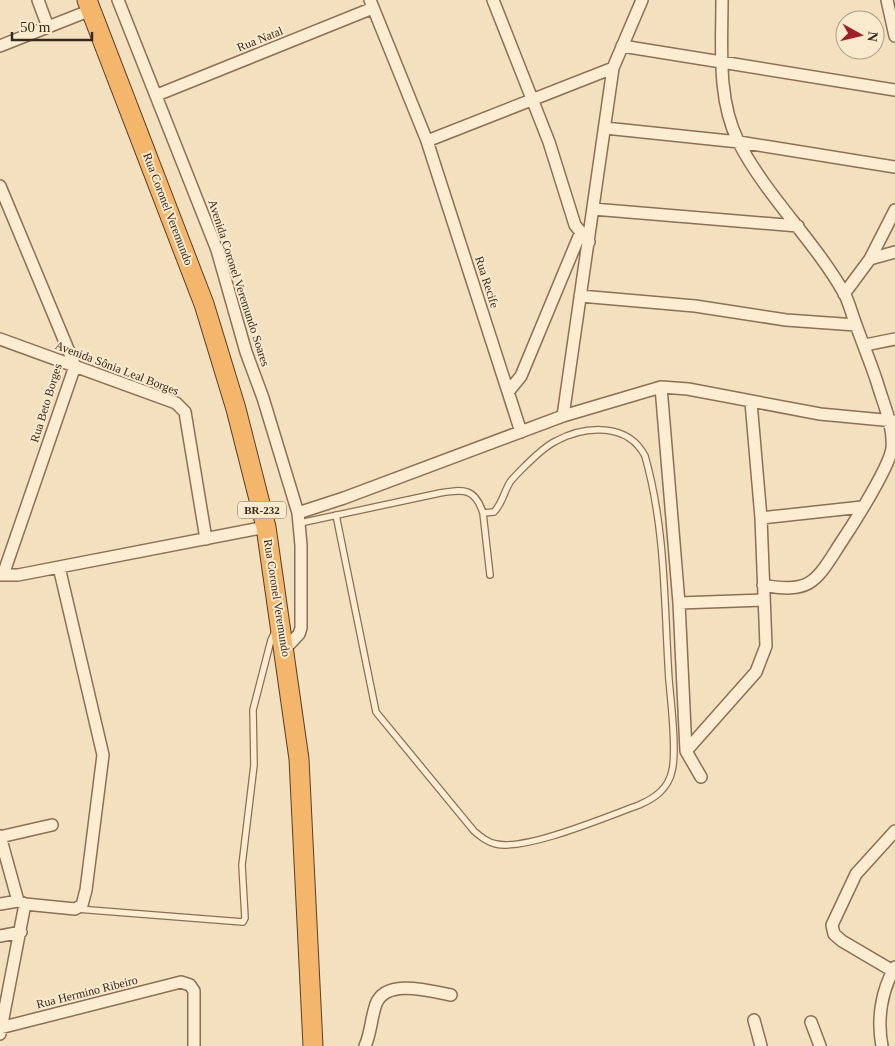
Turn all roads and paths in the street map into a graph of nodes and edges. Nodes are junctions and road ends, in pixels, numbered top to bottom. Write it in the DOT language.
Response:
graph roads {
  1 [pos="38,0"];
  2 [pos="118,0"];
  3 [pos="493,0"];
  4 [pos="642,0"];
  5 [pos="722,0"];
  6 [pos="887,0"];
  7 [pos="372,4"];
  8 [pos="89,5"];
  9 [pos="48,27"];
  10 [pos="895,36"];
  11 [pos="0,46"];
  12 [pos="622,46"];
  13 [pos="722,62"];
  14 [pos="613,68"];
  15 [pos="895,90"];
  16 [pos="157,95"];
  17 [pos="531,100"];
  18 [pos="605,128"];
  19 [pos="427,141"];
  20 [pos="739,142"];
  21 [pos="895,167"];
  22 [pos="0,186"];
  23 [pos="593,208"];
  24 [pos="895,210"];
  25 [pos="798,226"];
  26 [pos="585,238"];
  27 [pos="895,252"];
  28 [pos="870,259"];
  29 [pos="844,294"];
  30 [pos="580,296"];
  31 [pos="856,325"];
  32 [pos="0,339"];
  33 [pos="895,339"];
  34 [pos="865,345"];
  35 [pos="75,366"];
  36 [pos="661,387"];
  37 [pos="508,392"];
  38 [pos="751,402"];
  39 [pos="563,416"];
  40 [pos="892,421"];
  41 [pos="521,432"];
  42 [pos="892,458"];
  43 [pos="862,507"];
  44 [pos="483,513"];
  45 [pos="336,515"];
  46 [pos="299,518"];
  47 [pos="761,518"];
  48 [pos="266,527"];
  49 [pos="206,539"];
  50 [pos="59,567"];
  51 [pos="2,575"];
  52 [pos="490,575"];
  53 [pos="763,585"];
  54 [pos="764,600"];
  55 [pos="679,602"];
  56 [pos="280,621"];
  57 [pos="285,649"];
  58 [pos="686,751"];
  59 [pos="701,777"];
  60 [pos="52,825"];
  61 [pos="895,831"];
  62 [pos="0,837"];
  63 [pos="21,903"];
  64 [pos="0,904"];
  65 [pos="75,909"];
  66 [pos="21,932"];
  67 [pos="0,936"];
  68 [pos="893,975"];
  69 [pos="451,995"];
  70 [pos="754,1020"];
  71 [pos="811,1022"];
  72 [pos="0,1030"];
  73 [pos="194,1046"];
  74 [pos="313,1046"];
  75 [pos="365,1046"];
  76 [pos="761,1046"];
  77 [pos="820,1046"];
  78 [pos="882,1046"];
  1 -- 9 [label="street"];
  2 -- 16 [label="street, Avenida Coronel Veremundo Soares"];
  3 -- 17 [label="street"];
  4 -- 12 [label="street"];
  5 -- 13 [label="street"];
  6 -- 10 [label="street"];
  7 -- 16 [label="street, Rua Natal"];
  7 -- 19 [label="street, Rua Recife"];
  8 -- 9 [label="street"];
  8 -- 48 [label="highway, Rua Coronel Veremundo / BR-232"];
  9 -- 11 [label="street"];
  12 -- 13 [label="street"];
  12 -- 14 [label="street"];
  13 -- 15 [label="street"];
  13 -- 20 [label="street"];
  14 -- 17 [label="street"];
  14 -- 18 [label="street"];
  16 -- 46 [label="street, Avenida Coronel Veremundo Soares"];
  17 -- 19 [label="street"];
  17 -- 26 [label="street"];
  18 -- 20 [label="street"];
  18 -- 23 [label="street"];
  19 -- 37 [label="street, Rua Recife"];
  20 -- 21 [label="street"];
  20 -- 25 [label="street"];
  22 -- 35 [label="street, Rua Beto Borges"];
  23 -- 25 [label="street"];
  23 -- 26 [label="street"];
  24 -- 28 [label="street"];
  25 -- 29 [label="street"];
  26 -- 30 [label="street"];
  26 -- 37 [label="street"];
  27 -- 28 [label="street"];
  28 -- 29 [label="street"];
  29 -- 31 [label="street"];
  30 -- 31 [label="street"];
  30 -- 39 [label="street"];
  31 -- 34 [label="street"];
  32 -- 35 [label="street, Avenida Sônia Leal Borges"];
  33 -- 34 [label="street"];
  34 -- 40 [label="street"];
  35 -- 49 [label="street, Avenida Sônia Leal Borges"];
  35 -- 51 [label="street, Rua Beto Borges"];
  36 -- 38 [label="street"];
  36 -- 39 [label="street"];
  36 -- 55 [label="street"];
  37 -- 41 [label="street, Rua Recife"];
  38 -- 40 [label="street"];
  38 -- 47 [label="street"];
  39 -- 41 [label="street"];
  40 -- 42 [label="street"];
  41 -- 46 [label="street"];
  42 -- 43 [label="street"];
  43 -- 47 [label="street"];
  43 -- 53 [label="street"];
  44 -- 45 [label="lane"];
  44 -- 45 [label="lane"];
  44 -- 52 [label="lane"];
  45 -- 46 [label="lane"];
  46 -- 57 [label="street, Avenida Coronel Veremundo Soares"];
  47 -- 53 [label="street"];
  48 -- 49 [label="street"];
  48 -- 56 [label="highway, Rua Coronel Veremundo / BR-232"];
  49 -- 50 [label="street"];
  50 -- 51 [label="street"];
  50 -- 65 [label="street"];
  53 -- 54 [label="street"];
  54 -- 55 [label="street"];
  54 -- 58 [label="street"];
  55 -- 58 [label="street"];
  56 -- 57 [label="highway, Rua Coronel Veremundo / BR-232"];
  56 -- 65 [label="lane"];
  57 -- 74 [label="highway, Rua Coronel Veremundo / BR-232"];
  58 -- 59 [label="street"];
  60 -- 62 [label="street"];
  61 -- 68 [label="street"];
  62 -- 63 [label="street"];
  63 -- 64 [label="street"];
  63 -- 65 [label="street"];
  63 -- 66 [label="street"];
  66 -- 67 [label="street"];
  66 -- 72 [label="street"];
  68 -- 78 [label="street"];
  69 -- 75 [label="street"];
  70 -- 76 [label="street"];
  71 -- 77 [label="street"];
  72 -- 73 [label="street, Rua Hermino Ribeiro"];
}
